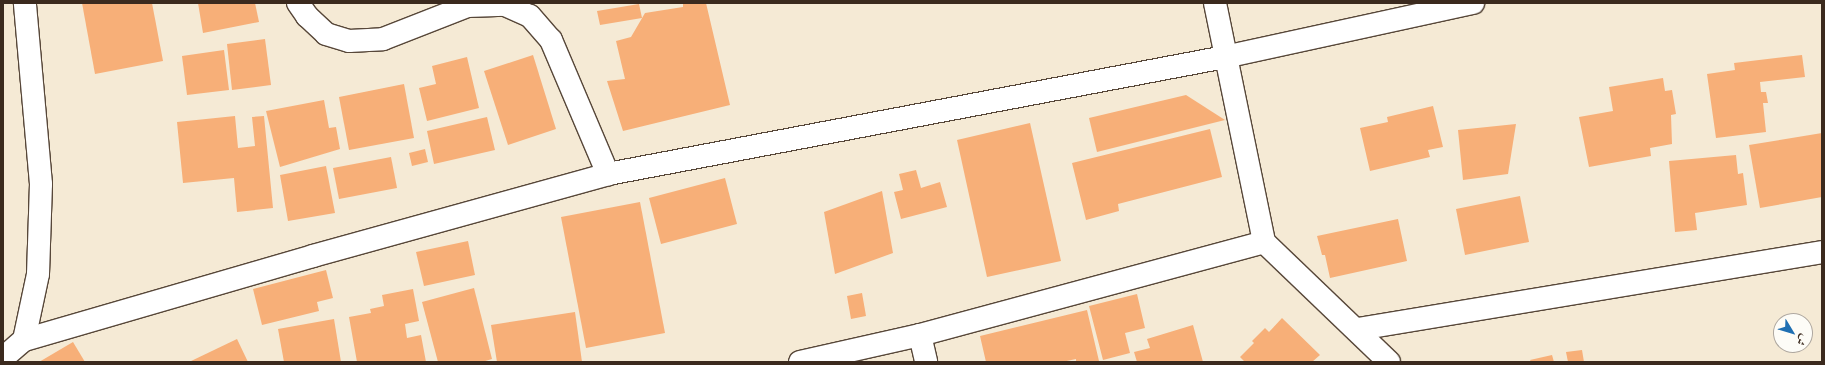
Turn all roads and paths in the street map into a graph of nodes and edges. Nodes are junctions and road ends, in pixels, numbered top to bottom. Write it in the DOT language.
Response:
graph roads {
  1 [pos="25,3"];
  2 [pos="298,3"];
  3 [pos="1215,3"];
  4 [pos="1473,3"];
  5 [pos="1225,57"];
  6 [pos="608,174"];
  7 [pos="1264,242"];
  8 [pos="1822,252"];
  9 [pos="1358,329"];
  10 [pos="920,335"];
  11 [pos="24,340"];
  12 [pos="3,358"];
  13 [pos="800,362"];
  14 [pos="926,362"];
  15 [pos="1389,362"];
  1 -- 11 [label="street"];
  2 -- 6 [label="street"];
  3 -- 5 [label="street"];
  4 -- 5 [label="street"];
  5 -- 6 [label="street"];
  5 -- 7 [label="street"];
  6 -- 11 [label="street"];
  7 -- 9 [label="street"];
  7 -- 10 [label="street"];
  8 -- 9 [label="street"];
  9 -- 15 [label="street"];
  10 -- 13 [label="street"];
  10 -- 14 [label="street"];
  11 -- 12 [label="street"];
}
